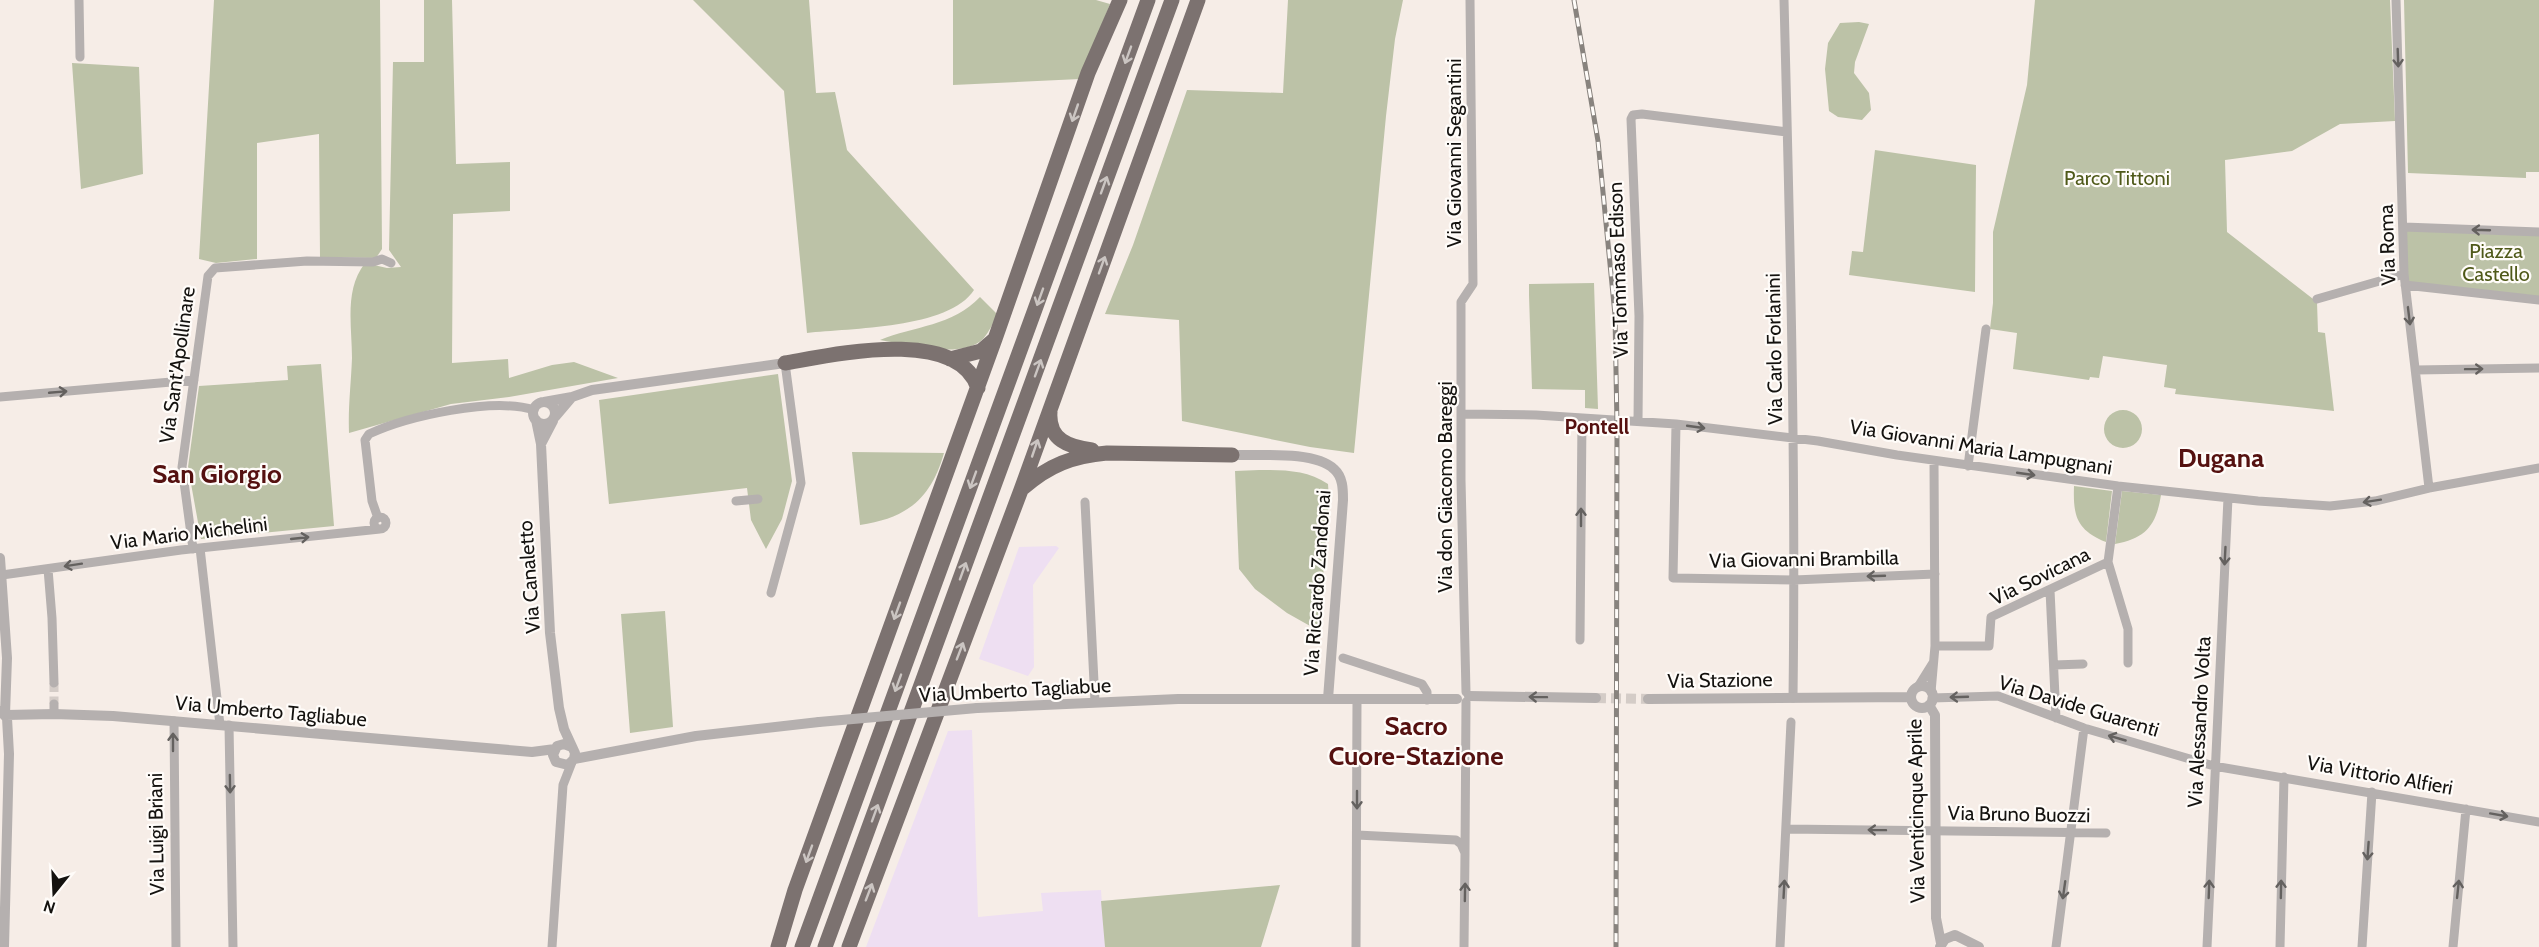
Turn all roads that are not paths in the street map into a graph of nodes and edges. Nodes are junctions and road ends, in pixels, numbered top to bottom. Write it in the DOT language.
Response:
graph roads {
  1 [pos="79,0"];
  2 [pos="1120,0"];
  3 [pos="1148,0"];
  4 [pos="1172,0"];
  5 [pos="1198,0"];
  6 [pos="1470,0"];
  7 [pos="1784,0"];
  8 [pos="2396,0"];
  9 [pos="80,57"];
  10 [pos="1787,132"];
  11 [pos="2404,227"];
  12 [pos="2539,232"];
  13 [pos="392,263"];
  14 [pos="2404,274"];
  15 [pos="2405,285"];
  16 [pos="2317,299"];
  17 [pos="2539,300"];
  18 [pos="1461,302"];
  19 [pos="1986,329"];
  20 [pos="995,339"];
  21 [pos="950,359"];
  22 [pos="785,363"];
  23 [pos="2539,368"];
  24 [pos="2416,370"];
  25 [pos="194,380"];
  26 [pos="978,388"];
  27 [pos="0,397"];
  28 [pos="572,397"];
  29 [pos="544,402"];
  30 [pos="1050,405"];
  31 [pos="1462,414"];
  32 [pos="535,415"];
  33 [pos="1582,418"];
  34 [pos="554,419"];
  35 [pos="1638,421"];
  36 [pos="1677,424"];
  37 [pos="1793,439"];
  38 [pos="541,444"];
  39 [pos="1107,453"];
  40 [pos="1232,455"];
  41 [pos="1934,461"];
  42 [pos="1968,466"];
  43 [pos="2539,468"];
  44 [pos="2118,486"];
  45 [pos="2429,488"];
  46 [pos="1021,490"];
  47 [pos="2228,498"];
  48 [pos="758,499"];
  49 [pos="736,501"];
  50 [pos="1085,502"];
  51 [pos="197,548"];
  52 [pos="0,558"];
  53 [pos="2108,562"];
  54 [pos="48,569"];
  55 [pos="1935,574"];
  56 [pos="2,575"];
  57 [pos="1794,580"];
  58 [pos="2050,590"];
  59 [pos="771,593"];
  60 [pos="1580,640"];
  61 [pos="1935,646"];
  62 [pos="1343,658"];
  63 [pos="1934,661"];
  64 [pos="2128,663"];
  65 [pos="2083,664"];
  66 [pos="2054,665"];
  67 [pos="54,683"];
  68 [pos="1918,687"];
  69 [pos="1463,697"];
  70 [pos="1911,697"];
  71 [pos="1596,698"];
  72 [pos="1793,698"];
  73 [pos="1931,698"];
  74 [pos="1328,699"];
  75 [pos="1648,699"];
  76 [pos="1357,700"];
  77 [pos="1432,700"];
  78 [pos="1095,702"];
  79 [pos="559,708"];
  80 [pos="3,718"];
  81 [pos="2056,718"];
  82 [pos="174,721"];
  83 [pos="1791,722"];
  84 [pos="224,725"];
  85 [pos="2084,728"];
  86 [pos="573,754"];
  87 [pos="556,755"];
  88 [pos="2214,766"];
  89 [pos="2284,777"];
  90 [pos="563,785"];
  91 [pos="2372,792"];
  92 [pos="2466,809"];
  93 [pos="2539,822"];
  94 [pos="1464,828"];
  95 [pos="1787,829"];
  96 [pos="1936,831"];
  97 [pos="2072,832"];
  98 [pos="2106,833"];
  99 [pos="1357,835"];
  100 [pos="1456,840"];
  101 [pos="1465,853"];
  102 [pos="1936,918"];
  103 [pos="1955,935"];
  104 [pos="1967,944"];
  105 [pos="1941,945"];
  106 [pos="4,947"];
  107 [pos="176,947"];
  108 [pos="233,947"];
  109 [pos="552,947"];
  110 [pos="778,947"];
  111 [pos="802,947"];
  112 [pos="825,947"];
  113 [pos="849,947"];
  114 [pos="1356,947"];
  115 [pos="1464,947"];
  116 [pos="1780,947"];
  117 [pos="1979,947"];
  118 [pos="2056,947"];
  119 [pos="2206,947"];
  120 [pos="2280,947"];
  121 [pos="2362,947"];
  122 [pos="2453,947"];
  1 -- 9 [label="street"];
  2 -- 20 [label="highway, one-way"];
  3 -- 111 [label="highway, one-way"];
  112 -- 4 [label="highway, one-way"];
  30 -- 5 [label="highway, one-way"];
  6 -- 18 [label="street, Via Giovanni Segantini"];
  7 -- 10 [label="street, Via Carlo Forlanini"];
  8 -- 11 [label="street, Via Roma, one-way"];
  10 -- 35 [label="street, Via Tommaso Edison"];
  10 -- 37 [label="street, Via Carlo Forlanini"];
  12 -- 11 [label="street, one-way"];
  11 -- 14 [label="street, Via Roma"];
  13 -- 25 [label="street, Via Sant'Apollinare"];
  14 -- 15 [label="street, Via Roma"];
  14 -- 16 [label="street"];
  15 -- 17 [label="street"];
  15 -- 24 [label="street, Via Roma, one-way"];
  18 -- 31 [label="street, Via don Giacomo Bareggi"];
  19 -- 42 [label="street"];
  20 -- 21 [label="highway"];
  20 -- 26 [label="highway"];
  21 -- 22 [label="highway"];
  21 -- 26 [label="highway"];
  22 -- 28 [label="street"];
  22 -- 59 [label="street"];
  24 -- 23 [label="street, one-way"];
  24 -- 45 [label="street, Via Roma"];
  27 -- 25 [label="street, one-way"];
  25 -- 51 [label="street, Via Sant'Apollinare"];
  26 -- 110 [label="highway, one-way"];
  28 -- 29 [label="street"];
  28 -- 34 [label="street, Via Canaletto"];
  29 -- 32 [label="street"];
  29 -- 34 [label="street"];
  30 -- 39 [label="highway"];
  46 -- 30 [label="highway, one-way"];
  31 -- 33 [label="street, Via Giovanni Maria Lampugnani"];
  31 -- 69 [label="street, Via don Giacomo Bareggi"];
  32 -- 34 [label="street"];
  32 -- 38 [label="street, Via Canaletto"];
  51 -- 32 [label="street, Via Mario Michelini, one-way"];
  33 -- 35 [label="street, Via Giovanni Maria Lampugnani"];
  60 -- 33 [label="street, one-way"];
  34 -- 38 [label="street, Via Canaletto"];
  35 -- 36 [label="street, Via Giovanni Maria Lampugnani"];
  36 -- 37 [label="street, Via Giovanni Maria Lampugnani, one-way"];
  36 -- 57 [label="street, Via Giovanni Brambilla"];
  37 -- 41 [label="street, Via Giovanni Maria Lampugnani"];
  37 -- 57 [label="street, Via Carlo Forlanini"];
  38 -- 79 [label="street, Via Canaletto"];
  39 -- 40 [label="highway"];
  39 -- 46 [label="highway"];
  40 -- 74 [label="street, Via Riccardo Zandonai"];
  41 -- 42 [label="street, Via Giovanni Maria Lampugnani"];
  41 -- 55 [label="street, Via Venticinque Aprile"];
  42 -- 44 [label="street, Via Giovanni Maria Lampugnani, one-way"];
  43 -- 45 [label="street, Via Giovanni Maria Lampugnani"];
  44 -- 47 [label="street, Via Giovanni Maria Lampugnani"];
  44 -- 53 [label="street, Via Sovicana"];
  45 -- 47 [label="street, Via Giovanni Maria Lampugnani, one-way"];
  113 -- 46 [label="highway, one-way"];
  47 -- 88 [label="street, Via Alessandro Volta, one-way"];
  48 -- 49 [label="street"];
  50 -- 78 [label="street"];
  51 -- 54 [label="street, Via Mario Michelini, one-way"];
  51 -- 84 [label="street, Via Sant'Apollinare"];
  52 -- 56 [label="street"];
  53 -- 58 [label="street, Via Sovicana"];
  53 -- 64 [label="street"];
  54 -- 56 [label="street, Via Mario Michelini"];
  54 -- 67 [label="street"];
  55 -- 57 [label="street, Via Giovanni Brambilla, one-way"];
  55 -- 61 [label="street, Via Venticinque Aprile"];
  56 -- 80 [label="street"];
  57 -- 72 [label="street, Via Carlo Forlanini"];
  58 -- 61 [label="street, Via Sovicana"];
  58 -- 66 [label="street"];
  61 -- 63 [label="street, Via Venticinque Aprile"];
  62 -- 77 [label="street"];
  63 -- 68 [label="street, Via Venticinque Aprile"];
  63 -- 73 [label="street, Via Venticinque Aprile"];
  65 -- 66 [label="street"];
  66 -- 81 [label="street"];
  68 -- 70 [label="street"];
  68 -- 73 [label="street"];
  71 -- 69 [label="street, Via Umberto Tagliabue, one-way"];
  69 -- 77 [label="street, Via Umberto Tagliabue"];
  69 -- 94 [label="street"];
  70 -- 72 [label="street"];
  70 -- 73 [label="street"];
  72 -- 75 [label="street, Via Stazione"];
  81 -- 73 [label="street, Via Davide Guarenti, one-way"];
  73 -- 96 [label="street, Via Venticinque Aprile"];
  74 -- 76 [label="street, Via Umberto Tagliabue"];
  74 -- 78 [label="street, Via Umberto Tagliabue"];
  76 -- 77 [label="street, Via Umberto Tagliabue"];
  76 -- 99 [label="street, one-way"];
  78 -- 86 [label="street, Via Umberto Tagliabue, bridge"];
  79 -- 86 [label="street, Via Canaletto"];
  79 -- 87 [label="street, Via Canaletto"];
  80 -- 82 [label="street, Via Umberto Tagliabue"];
  80 -- 106 [label="street"];
  81 -- 85 [label="street, Via Davide Guarenti"];
  82 -- 84 [label="street, Via Umberto Tagliabue"];
  107 -- 82 [label="street, Via Luigi Briani, one-way"];
  83 -- 95 [label="street"];
  84 -- 87 [label="street, Via Umberto Tagliabue"];
  84 -- 108 [label="street, Via Sant'Apollinare, one-way"];
  88 -- 85 [label="street, Via Davide Guarenti, one-way"];
  85 -- 97 [label="street"];
  86 -- 87 [label="street"];
  86 -- 87 [label="street"];
  86 -- 90 [label="street"];
  87 -- 90 [label="street"];
  88 -- 89 [label="street, Via Vittorio Alfieri"];
  119 -- 88 [label="street, Via Alessandro Volta, one-way"];
  89 -- 91 [label="street, Via Vittorio Alfieri"];
  120 -- 89 [label="street, one-way"];
  90 -- 109 [label="street"];
  91 -- 92 [label="street, Via Vittorio Alfieri"];
  91 -- 121 [label="street, one-way"];
  92 -- 93 [label="street, Via Vittorio Alfieri, one-way"];
  122 -- 92 [label="street, one-way"];
  94 -- 100 [label="street"];
  94 -- 101 [label="street"];
  96 -- 95 [label="street, Via Bruno Buozzi, one-way"];
  116 -- 95 [label="street, one-way"];
  96 -- 97 [label="street, Via Bruno Buozzi"];
  96 -- 102 [label="street, Via Venticinque Aprile"];
  97 -- 98 [label="street, Via Bruno Buozzi"];
  97 -- 118 [label="street, one-way"];
  99 -- 100 [label="street"];
  99 -- 114 [label="street"];
  100 -- 101 [label="street"];
  115 -- 101 [label="street, one-way"];
  102 -- 103 [label="street, Via Venticinque Aprile"];
  102 -- 105 [label="street, Via Venticinque Aprile"];
  103 -- 104 [label="street, Via Venticinque Aprile"];
  103 -- 105 [label="street"];
  104 -- 117 [label="street, Via Venticinque Aprile"];
}
